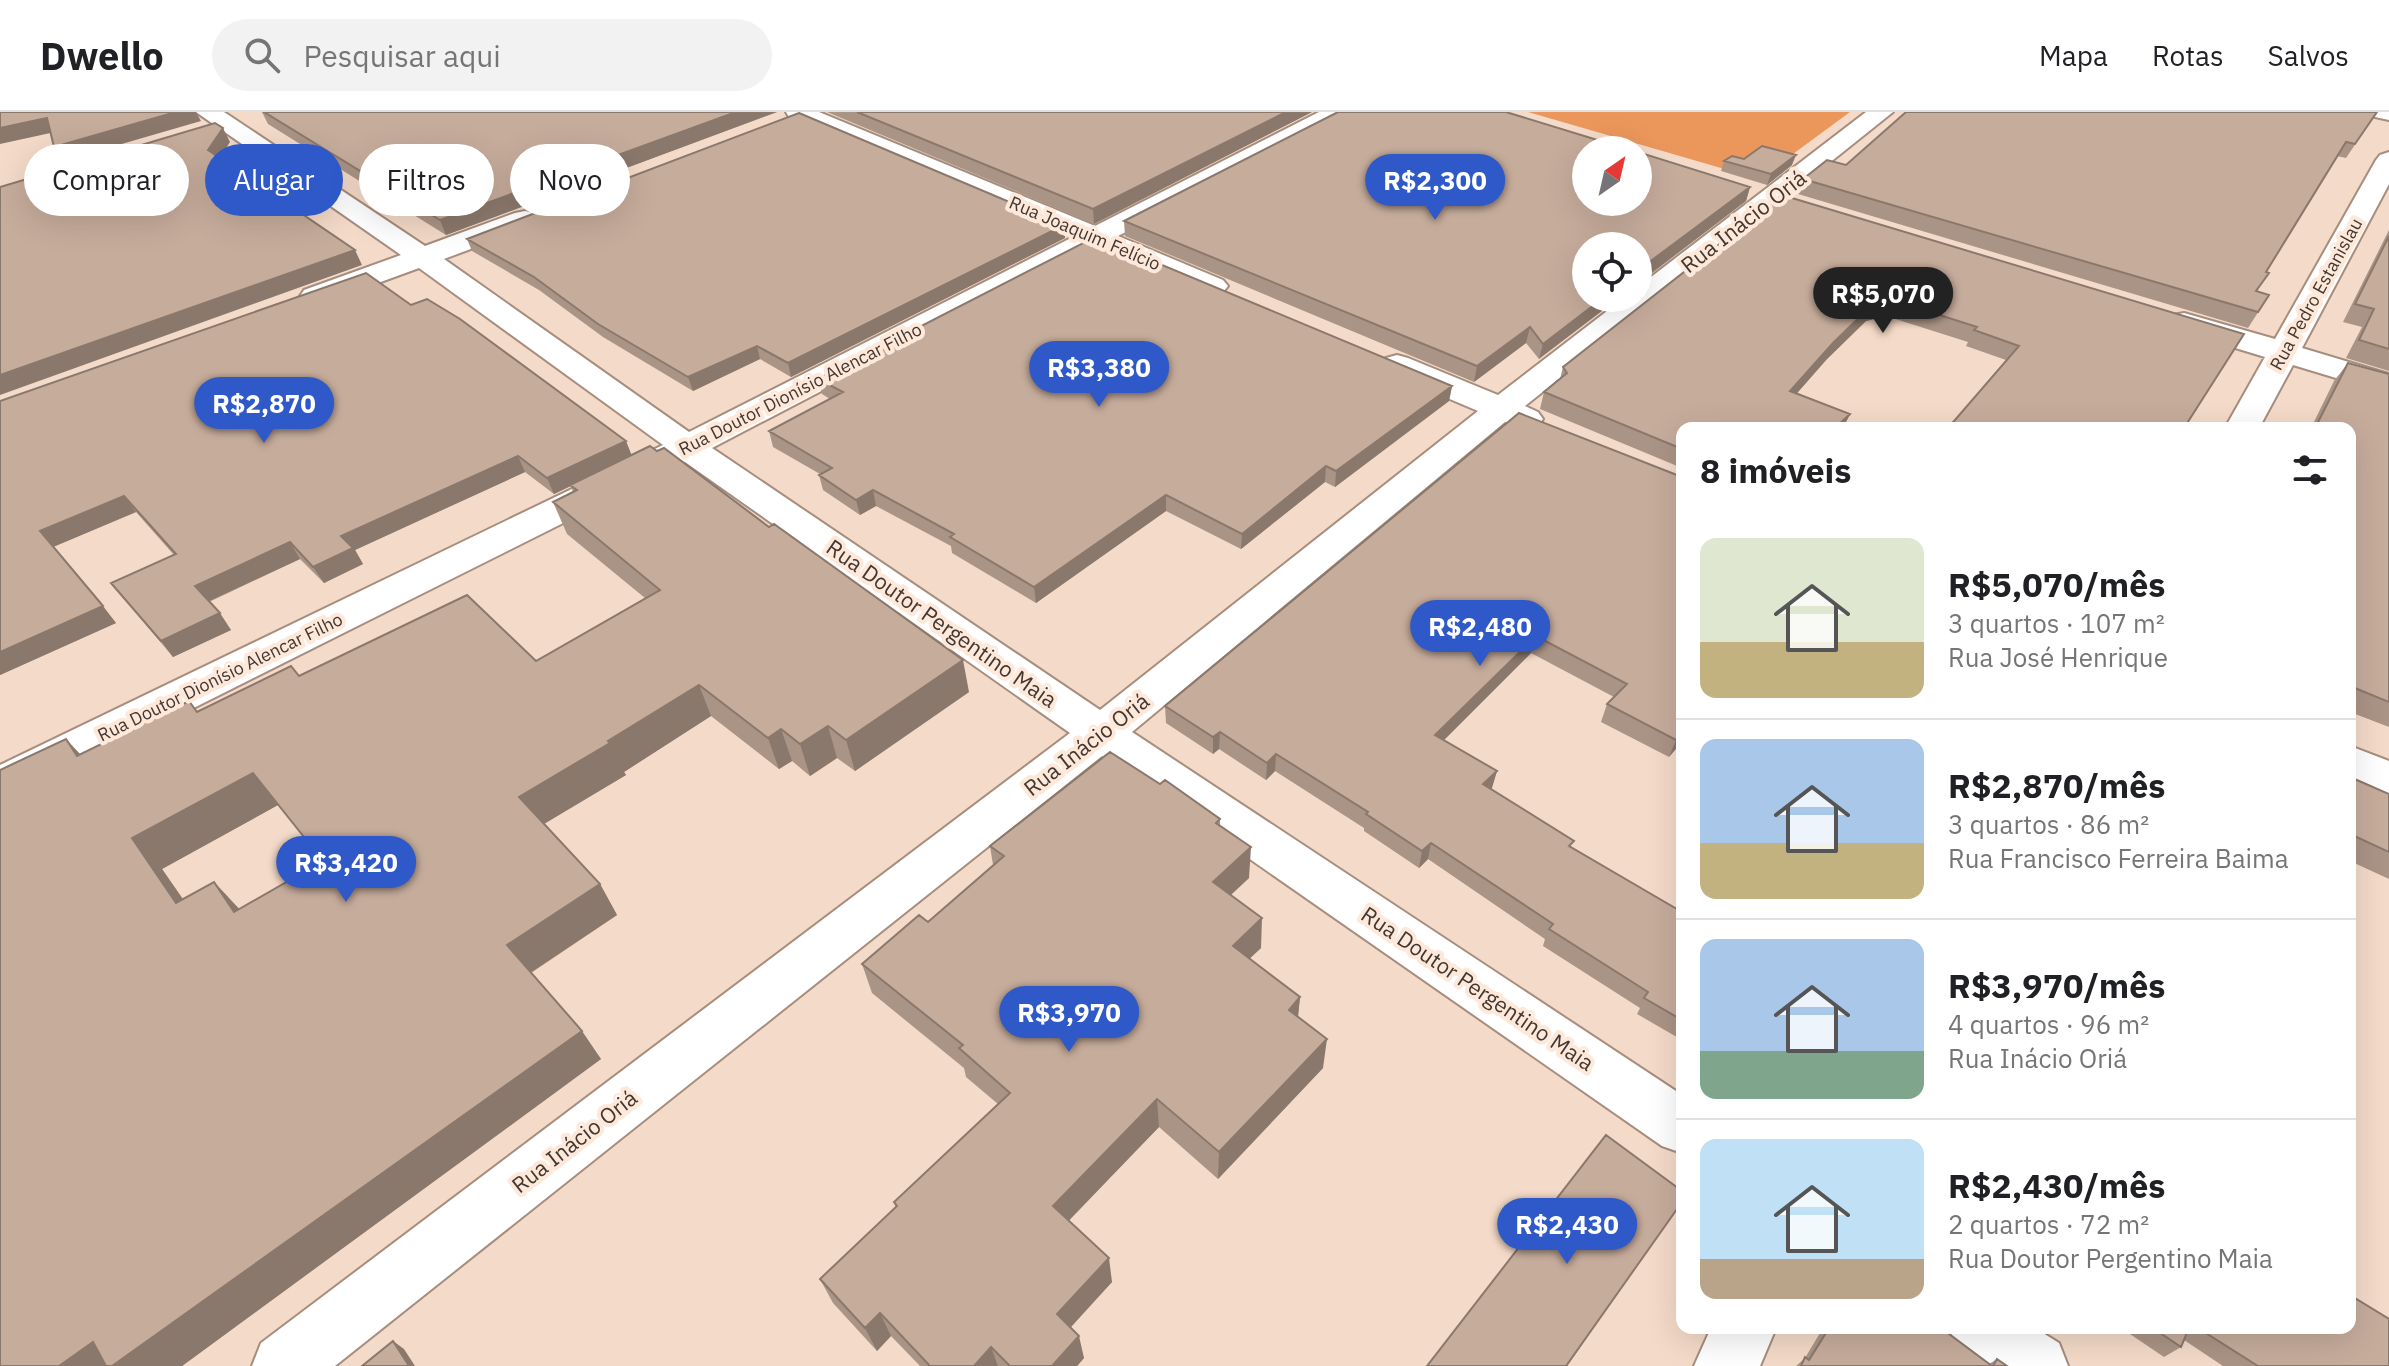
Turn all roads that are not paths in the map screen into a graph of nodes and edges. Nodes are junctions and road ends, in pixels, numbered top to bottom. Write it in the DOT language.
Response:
graph roads {
  1 [pos="1338,112"];
  2 [pos="1881,112"];
  3 [pos="795,116"];
  4 [pos="222,122"];
  5 [pos="2389,160"];
  6 [pos="530,216"];
  7 [pos="1095,236"];
  8 [pos="423,257"];
  9 [pos="1240,298"];
  10 [pos="292,304"];
  11 [pos="2163,316"];
  12 [pos="2284,353"];
  13 [pos="1371,354"];
  14 [pos="2389,384"];
  15 [pos="1501,409"];
  16 [pos="2245,422"];
  17 [pos="1557,432"];
  18 [pos="687,447"];
  19 [pos="1101,733"];
  20 [pos="2356,765"];
  21 [pos="2389,779"];
  22 [pos="0,785"];
  23 [pos="1676,1123"];
  24 [pos="1742,1334"];
  25 [pos="1989,1334"];
  26 [pos="284,1366"];
  27 [pos="1726,1366"];
  28 [pos="2036,1366"];
  1 -- 7 [label="street, Rua Doutor Dionísio Alencar Filho"];
  2 -- 15 [label="street, Rua Inácio Oriá"];
  3 -- 7 [label="street, Rua Joaquim Felício"];
  4 -- 8 [label="street, Rua Doutor Pergentino Maia"];
  5 -- 12 [label="street, Rua Pedro Estanislau"];
  6 -- 8 [label="street"];
  7 -- 9 [label="street, Rua Joaquim Felício"];
  7 -- 18 [label="street, Rua Doutor Dionísio Alencar Filho"];
  8 -- 10 [label="street"];
  8 -- 18 [label="street, Rua Doutor Pergentino Maia"];
  11 -- 12 [label="street"];
  12 -- 14 [label="street"];
  12 -- 16 [label="street, Rua Pedro Estanislau"];
  13 -- 15 [label="street"];
  15 -- 17 [label="street"];
  15 -- 19 [label="street, Rua Inácio Oriá"];
  18 -- 19 [label="street, Rua Doutor Pergentino Maia"];
  18 -- 22 [label="street, Rua Doutor Dionísio Alencar Filho"];
  19 -- 23 [label="street, Rua Doutor Pergentino Maia"];
  19 -- 26 [label="street, Rua Inácio Oriá"];
  20 -- 21 [label="street"];
  24 -- 27 [label="street"];
  25 -- 28 [label="street"];
}
